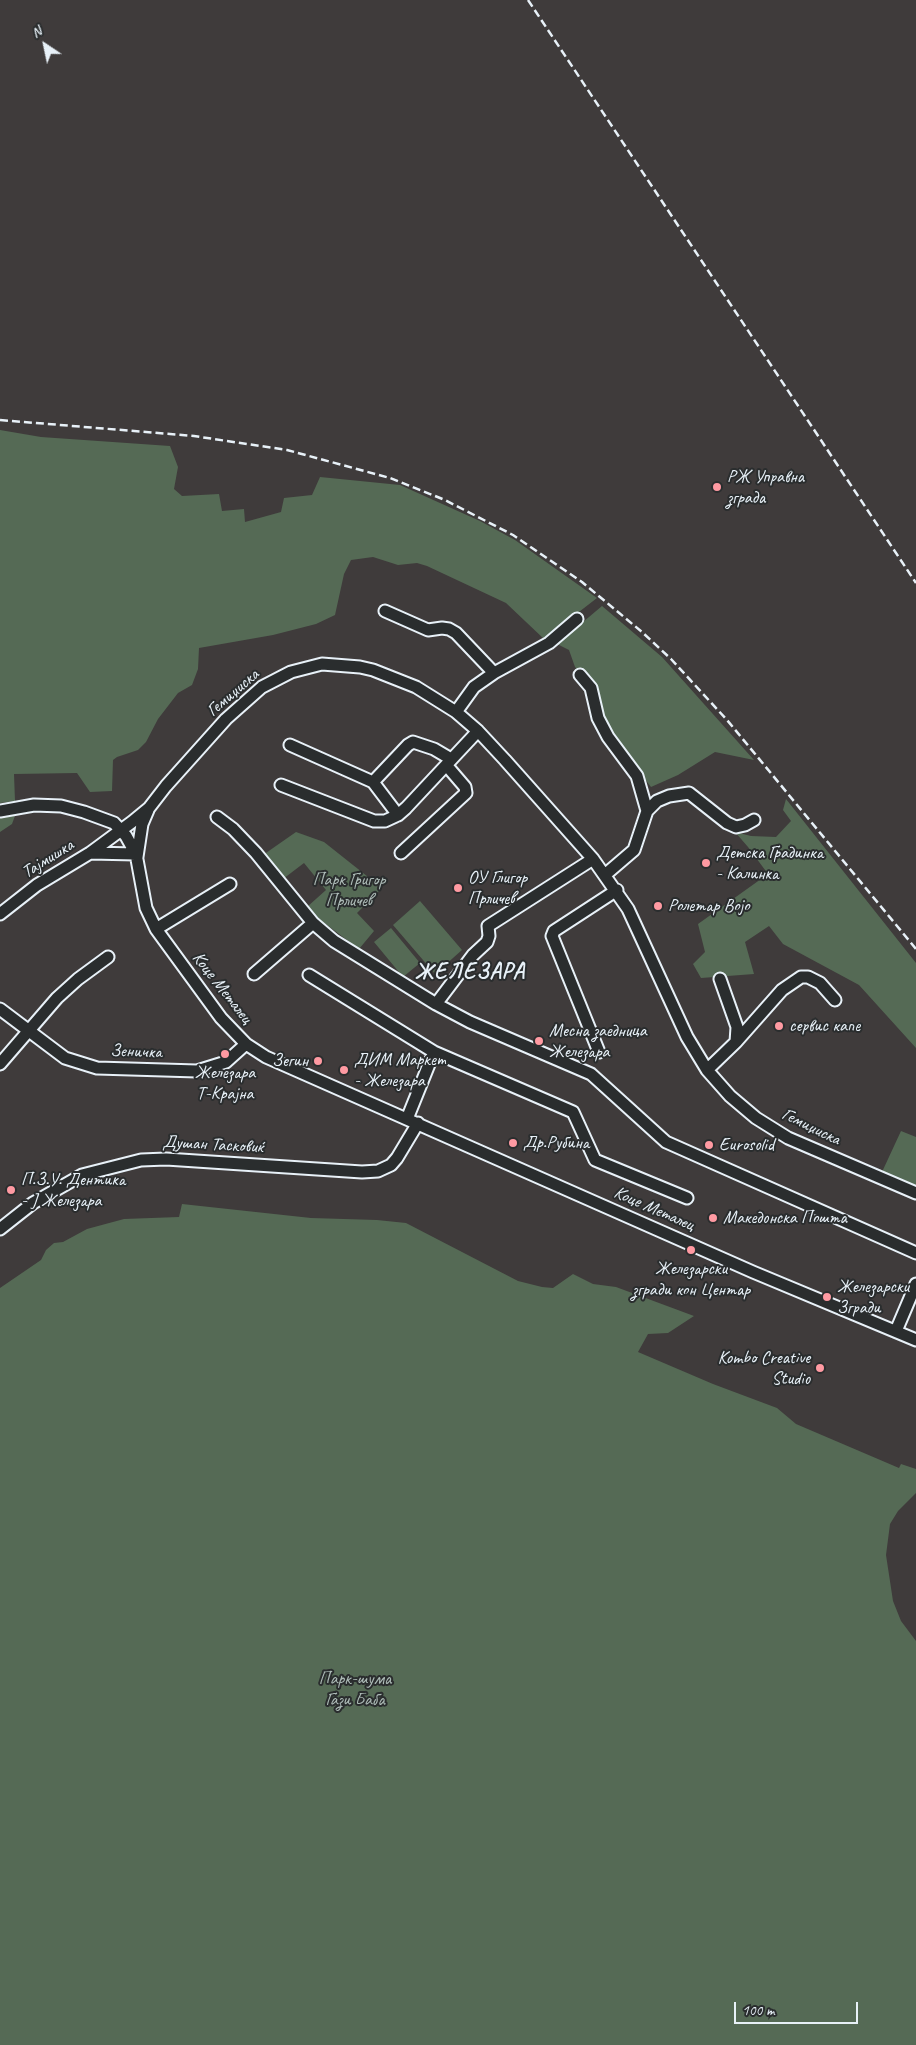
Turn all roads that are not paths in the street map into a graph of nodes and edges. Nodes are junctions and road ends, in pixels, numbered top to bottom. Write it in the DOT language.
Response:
graph roads {
  1 [pos="385,611"];
  2 [pos="577,619"];
  3 [pos="494,673"];
  4 [pos="580,675"];
  5 [pos="456,712"];
  6 [pos="478,731"];
  7 [pos="290,745"];
  8 [pos="449,762"];
  9 [pos="373,782"];
  10 [pos="280,785"];
  11 [pos="149,808"];
  12 [pos="0,810"];
  13 [pos="647,811"];
  14 [pos="398,815"];
  15 [pos="216,818"];
  16 [pos="754,820"];
  17 [pos="122,830"];
  18 [pos="90,853"];
  19 [pos="401,853"];
  20 [pos="136,855"];
  21 [pos="593,858"];
  22 [pos="606,874"];
  23 [pos="230,884"];
  24 [pos="617,890"];
  25 [pos="0,914"];
  26 [pos="313,923"];
  27 [pos="156,929"];
  28 [pos="108,957"];
  29 [pos="254,974"];
  30 [pos="309,975"];
  31 [pos="720,979"];
  32 [pos="835,1000"];
  33 [pos="436,1004"];
  34 [pos="0,1009"];
  35 [pos="28,1030"];
  36 [pos="736,1042"];
  37 [pos="246,1044"];
  38 [pos="434,1052"];
  39 [pos="599,1052"];
  40 [pos="0,1064"];
  41 [pos="707,1070"];
  42 [pos="412,1121"];
  43 [pos="916,1193"];
  44 [pos="687,1198"];
  45 [pos="0,1229"];
  46 [pos="916,1253"];
  47 [pos="916,1284"];
  48 [pos="896,1331"];
  49 [pos="916,1340"];
  1 -- 3 [label="street"];
  2 -- 3 [label="street"];
  3 -- 5 [label="street"];
  4 -- 13 [label="street"];
  5 -- 6 [label="street, Гемиџиска"];
  5 -- 11 [label="street, Гемиџиска"];
  6 -- 8 [label="street"];
  6 -- 21 [label="street, Гемиџиска"];
  7 -- 9 [label="street"];
  8 -- 9 [label="street"];
  8 -- 14 [label="street"];
  8 -- 19 [label="street"];
  9 -- 14 [label="street"];
  10 -- 14 [label="street"];
  11 -- 17 [label="street, Гемиџиска"];
  11 -- 20 [label="street, Коце Металец"];
  12 -- 17 [label="street"];
  13 -- 16 [label="street"];
  13 -- 22 [label="street"];
  15 -- 26 [label="street"];
  17 -- 18 [label="street, Тајмишка"];
  17 -- 20 [label="street, Коце Металец"];
  18 -- 20 [label="street, Тајмишка"];
  18 -- 25 [label="street, Тајмишка"];
  20 -- 27 [label="street, Коце Металец"];
  21 -- 22 [label="street, Гемиџиска"];
  21 -- 33 [label="street"];
  22 -- 24 [label="street, Гемиџиска"];
  23 -- 27 [label="street"];
  24 -- 39 [label="street"];
  24 -- 41 [label="street, Гемиџиска"];
  26 -- 29 [label="street"];
  26 -- 33 [label="street"];
  27 -- 37 [label="street, Коце Металец"];
  28 -- 35 [label="street"];
  30 -- 38 [label="street, Коце Металец"];
  31 -- 36 [label="street"];
  32 -- 36 [label="street"];
  33 -- 46 [label="street"];
  34 -- 35 [label="street, Зеничка"];
  35 -- 37 [label="street, Зеничка"];
  35 -- 40 [label="street"];
  36 -- 41 [label="street"];
  37 -- 42 [label="street, Коце Металец"];
  38 -- 42 [label="street"];
  38 -- 44 [label="street, Коце Металец"];
  41 -- 43 [label="street, Гемиџиска"];
  42 -- 45 [label="street, Душан Тасковиќ"];
  42 -- 48 [label="street, Коце Металец"];
  47 -- 48 [label="street"];
  48 -- 49 [label="street, Коце Металец"];
}
